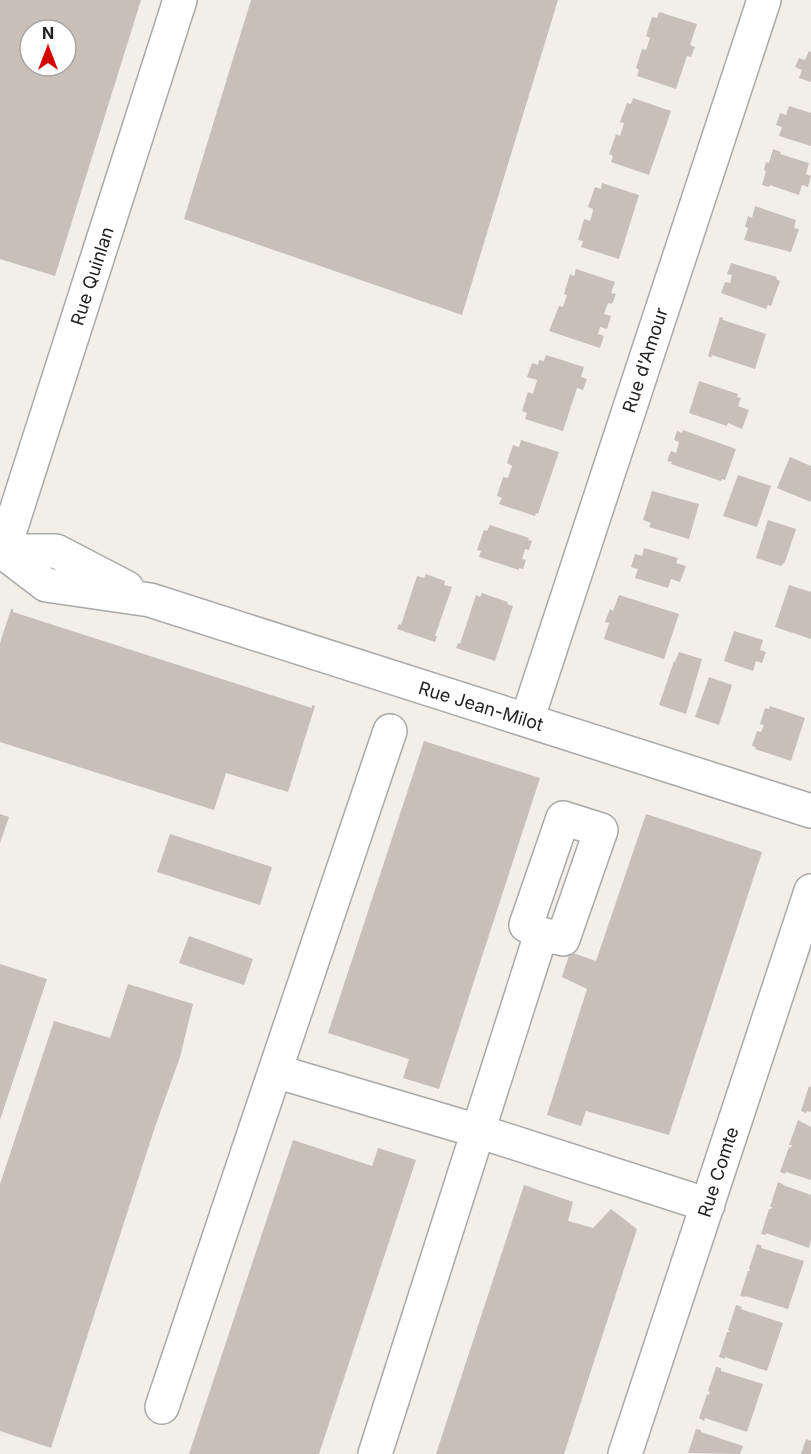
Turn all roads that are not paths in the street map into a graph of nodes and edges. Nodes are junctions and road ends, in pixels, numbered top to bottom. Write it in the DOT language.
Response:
graph roads {
  1 [pos="180,0"];
  2 [pos="764,0"];
  3 [pos="2,551"];
  4 [pos="527,720"];
  5 [pos="390,731"];
  6 [pos="811,811"];
  7 [pos="811,891"];
  8 [pos="541,934"];
  9 [pos="275,1071"];
  10 [pos="478,1131"];
  11 [pos="708,1204"];
  12 [pos="162,1407"];
  13 [pos="375,1454"];
  14 [pos="626,1454"];
  1 -- 3 [label="street, Rue Quinlan"];
  2 -- 4 [label="street, Rue d'Amour"];
  3 -- 4 [label="street, Rue Jean-Milot"];
  4 -- 6 [label="street, Rue Jean-Milot"];
  5 -- 9 [label="street"];
  7 -- 11 [label="street, Rue Comte"];
  8 -- 10 [label="street"];
  9 -- 10 [label="street"];
  9 -- 12 [label="street"];
  10 -- 11 [label="street"];
  10 -- 13 [label="street"];
  11 -- 14 [label="street, Rue Comte"];
}
